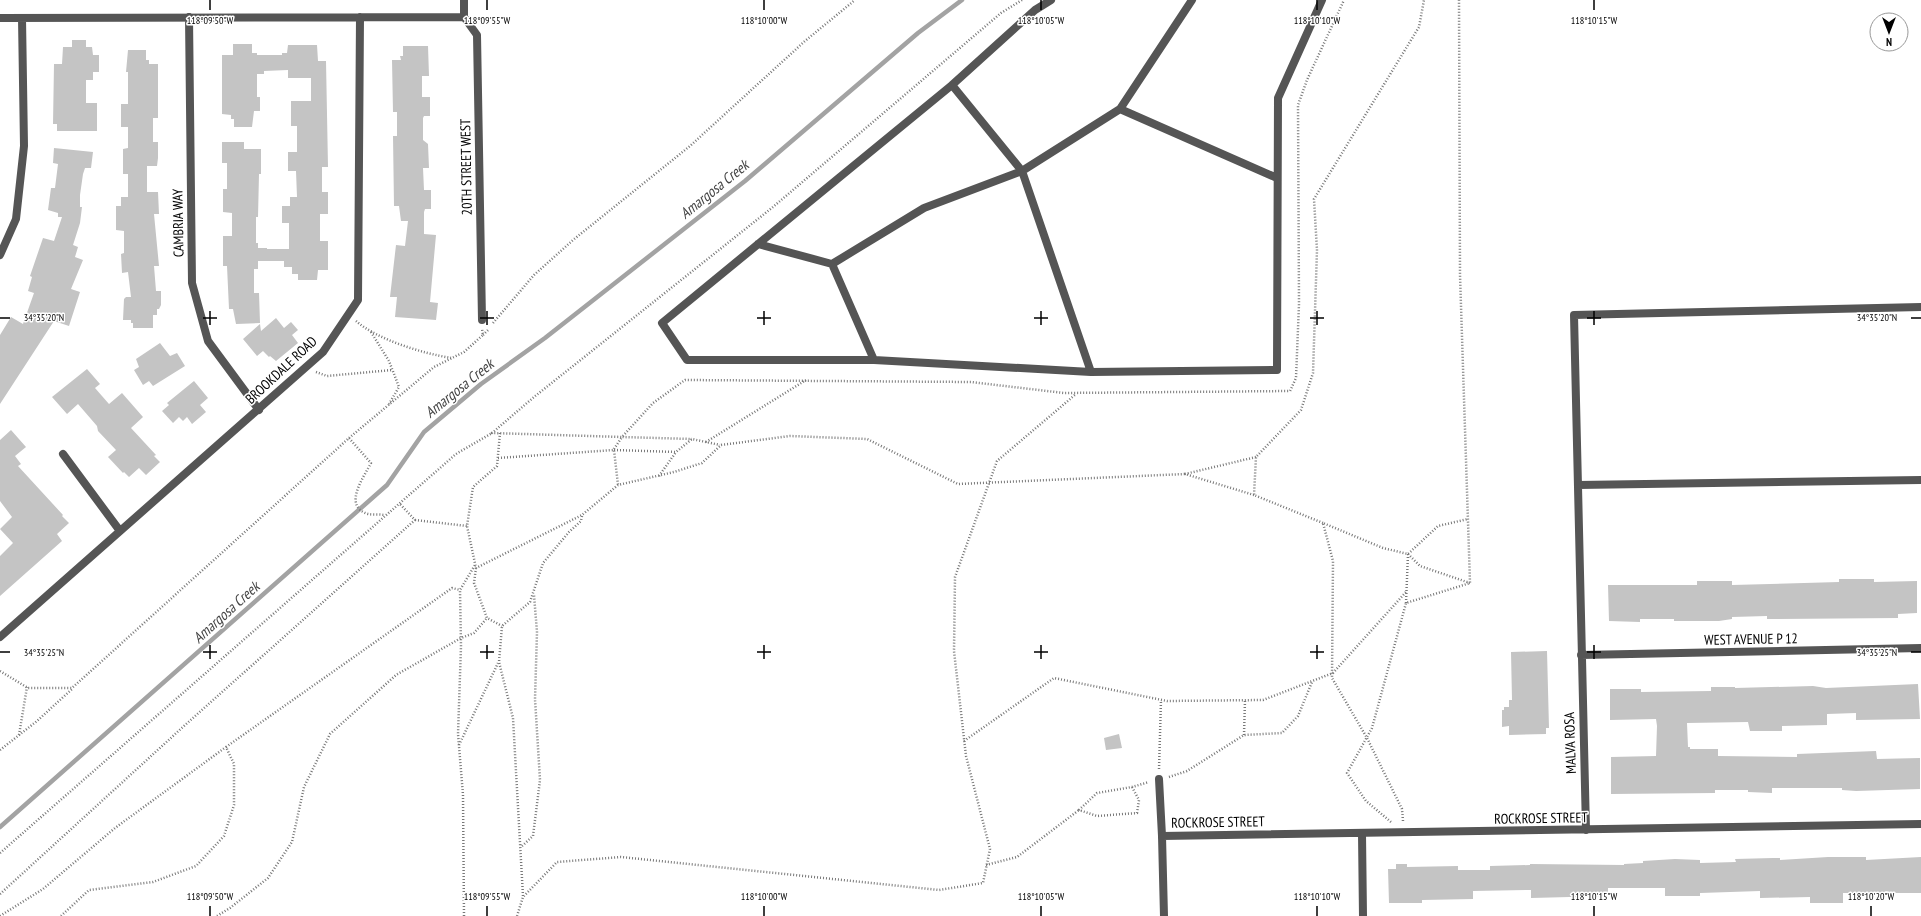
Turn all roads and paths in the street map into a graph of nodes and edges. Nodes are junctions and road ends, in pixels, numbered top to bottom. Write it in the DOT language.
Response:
graph roads {
  1 [pos="464,0"];
  2 [pos="855,0"];
  3 [pos="1022,0"];
  4 [pos="1051,0"];
  5 [pos="1192,0"];
  6 [pos="1322,0"];
  7 [pos="1344,0"];
  8 [pos="1424,0"];
  9 [pos="1459,0"];
  10 [pos="189,17"];
  11 [pos="360,17"];
  12 [pos="464,17"];
  13 [pos="0,18"];
  14 [pos="22,18"];
  15 [pos="952,85"];
  16 [pos="1120,109"];
  17 [pos="1022,171"];
  18 [pos="1277,178"];
  19 [pos="758,244"];
  20 [pos="0,255"];
  21 [pos="832,264"];
  22 [pos="1921,307"];
  23 [pos="348,314"];
  24 [pos="482,320"];
  25 [pos="370,332"];
  26 [pos="483,335"];
  27 [pos="452,358"];
  28 [pos="874,360"];
  29 [pos="304,368"];
  30 [pos="392,370"];
  31 [pos="1091,372"];
  32 [pos="806,380"];
  33 [pos="1077,393"];
  34 [pos="388,406"];
  35 [pos="259,410"];
  36 [pos="492,434"];
  37 [pos="500,434"];
  38 [pos="622,437"];
  39 [pos="349,438"];
  40 [pos="692,440"];
  41 [pos="706,442"];
  42 [pos="721,445"];
  43 [pos="614,450"];
  44 [pos="676,452"];
  45 [pos="63,454"];
  46 [pos="1256,457"];
  47 [pos="498,458"];
  48 [pos="1185,474"];
  49 [pos="659,476"];
  50 [pos="1921,480"];
  51 [pos="989,484"];
  52 [pos="1578,484"];
  53 [pos="618,485"];
  54 [pos="1254,495"];
  55 [pos="399,503"];
  56 [pos="385,515"];
  57 [pos="582,515"];
  58 [pos="415,520"];
  59 [pos="1468,520"];
  60 [pos="1323,523"];
  61 [pos="468,526"];
  62 [pos="120,531"];
  63 [pos="1408,554"];
  64 [pos="475,564"];
  65 [pos="476,568"];
  66 [pos="1470,583"];
  67 [pos="460,590"];
  68 [pos="534,592"];
  69 [pos="1406,592"];
  70 [pos="1406,603"];
  71 [pos="487,618"];
  72 [pos="502,626"];
  73 [pos="0,637"];
  74 [pos="460,638"];
  75 [pos="1921,648"];
  76 [pos="1581,655"];
  77 [pos="499,662"];
  78 [pos="0,671"];
  79 [pos="1332,673"];
  80 [pos="1312,681"];
  81 [pos="27,687"];
  82 [pos="72,688"];
  83 [pos="1161,700"];
  84 [pos="1246,700"];
  85 [pos="19,735"];
  86 [pos="1244,735"];
  87 [pos="1367,738"];
  88 [pos="964,741"];
  89 [pos="459,746"];
  90 [pos="226,747"];
  91 [pos="0,750"];
  92 [pos="1159,779"];
  93 [pos="1132,787"];
  94 [pos="1079,810"];
  95 [pos="1921,824"];
  96 [pos="1586,830"];
  97 [pos="1404,833"];
  98 [pos="1362,834"];
  99 [pos="1162,836"];
  100 [pos="522,847"];
  101 [pos="0,853"];
  102 [pos="986,865"];
  103 [pos="0,894"];
  104 [pos="524,897"];
  105 [pos="0,916"];
  106 [pos="61,916"];
  107 [pos="217,916"];
  108 [pos="464,916"];
  109 [pos="517,916"];
  110 [pos="1164,916"];
  111 [pos="1363,916"];
  1 -- 12 [label="street"];
  2 -- 26 [label="path"];
  3 -- 36 [label="path"];
  4 -- 15 [label="street"];
  5 -- 16 [label="street"];
  6 -- 18 [label="street"];
  7 -- 33 [label="path"];
  8 -- 46 [label="path"];
  9 -- 59 [label="path"];
  10 -- 11 [label="street"];
  10 -- 14 [label="street"];
  10 -- 35 [label="street, CAMBRIA WAY"];
  11 -- 12 [label="street"];
  11 -- 23 [label="street, BROOKDALE ROAD"];
  12 -- 24 [label="street, 20TH STREET WEST"];
  13 -- 14 [label="street"];
  14 -- 20 [label="street"];
  15 -- 17 [label="street"];
  15 -- 19 [label="street"];
  16 -- 17 [label="street"];
  16 -- 18 [label="street"];
  17 -- 21 [label="street"];
  17 -- 31 [label="street"];
  18 -- 31 [label="street"];
  19 -- 21 [label="street"];
  19 -- 28 [label="street"];
  21 -- 28 [label="street"];
  22 -- 52 [label="street, MALVA ROSA"];
  23 -- 25 [label="path"];
  23 -- 29 [label="street, BROOKDALE ROAD"];
  24 -- 26 [label="path"];
  25 -- 27 [label="path"];
  25 -- 30 [label="path"];
  26 -- 27 [label="path"];
  27 -- 34 [label="path"];
  28 -- 31 [label="street"];
  29 -- 30 [label="path"];
  29 -- 35 [label="street, BROOKDALE ROAD"];
  30 -- 34 [label="path"];
  32 -- 33 [label="path"];
  32 -- 38 [label="path"];
  32 -- 41 [label="path"];
  33 -- 51 [label="path"];
  34 -- 39 [label="path"];
  35 -- 62 [label="street, BROOKDALE ROAD"];
  36 -- 37 [label="path"];
  36 -- 55 [label="path"];
  37 -- 38 [label="path"];
  37 -- 47 [label="path"];
  38 -- 40 [label="path"];
  38 -- 43 [label="path"];
  39 -- 56 [label="path"];
  39 -- 82 [label="path"];
  40 -- 41 [label="path"];
  40 -- 44 [label="path"];
  41 -- 42 [label="path"];
  42 -- 49 [label="path"];
  42 -- 51 [label="path"];
  43 -- 44 [label="path"];
  43 -- 47 [label="path"];
  43 -- 53 [label="path"];
  44 -- 49 [label="path"];
  45 -- 62 [label="street"];
  46 -- 48 [label="path"];
  46 -- 54 [label="path"];
  47 -- 61 [label="path"];
  48 -- 51 [label="path"];
  48 -- 54 [label="path"];
  49 -- 53 [label="path"];
  50 -- 52 [label="street"];
  51 -- 88 [label="path"];
  52 -- 76 [label="street, MALVA ROSA"];
  53 -- 57 [label="path"];
  54 -- 60 [label="path"];
  55 -- 56 [label="path"];
  55 -- 58 [label="path"];
  56 -- 101 [label="path"];
  57 -- 65 [label="path"];
  57 -- 68 [label="path"];
  58 -- 61 [label="path"];
  58 -- 103 [label="path"];
  59 -- 63 [label="path"];
  59 -- 66 [label="path"];
  60 -- 63 [label="path"];
  60 -- 79 [label="path"];
  61 -- 64 [label="path"];
  62 -- 73 [label="street, BROOKDALE ROAD"];
  63 -- 66 [label="path"];
  63 -- 69 [label="path"];
  64 -- 65 [label="path"];
  64 -- 67 [label="path"];
  65 -- 71 [label="path"];
  66 -- 70 [label="path"];
  67 -- 74 [label="path"];
  67 -- 90 [label="path"];
  68 -- 72 [label="path"];
  68 -- 100 [label="path"];
  69 -- 70 [label="path"];
  69 -- 79 [label="path"];
  70 -- 87 [label="path"];
  71 -- 72 [label="path"];
  71 -- 74 [label="path"];
  72 -- 77 [label="path"];
  74 -- 89 [label="path"];
  74 -- 107 [label="path"];
  75 -- 76 [label="street, WEST AVENUE P 12"];
  76 -- 96 [label="street, MALVA ROSA"];
  77 -- 89 [label="path"];
  77 -- 100 [label="path"];
  78 -- 81 [label="path"];
  79 -- 80 [label="path"];
  79 -- 87 [label="path"];
  80 -- 84 [label="path"];
  80 -- 86 [label="path"];
  81 -- 82 [label="path"];
  81 -- 85 [label="path"];
  82 -- 85 [label="path"];
  83 -- 84 [label="path"];
  83 -- 88 [label="path"];
  83 -- 92 [label="path"];
  84 -- 86 [label="path"];
  85 -- 91 [label="path"];
  86 -- 92 [label="path"];
  87 -- 97 [label="path"];
  87 -- 97 [label="path"];
  88 -- 102 [label="path"];
  89 -- 108 [label="path"];
  90 -- 105 [label="path"];
  90 -- 106 [label="path"];
  92 -- 93 [label="path"];
  92 -- 99 [label="street"];
  93 -- 94 [label="path"];
  93 -- 94 [label="path"];
  94 -- 102 [label="path"];
  95 -- 96 [label="street, ROCKROSE STREET"];
  96 -- 97 [label="street, ROCKROSE STREET"];
  97 -- 98 [label="street, ROCKROSE STREET"];
  98 -- 99 [label="street, ROCKROSE STREET"];
  98 -- 111 [label="street"];
  99 -- 110 [label="street"];
  100 -- 104 [label="path"];
  102 -- 104 [label="path"];
  104 -- 109 [label="path"];
}
